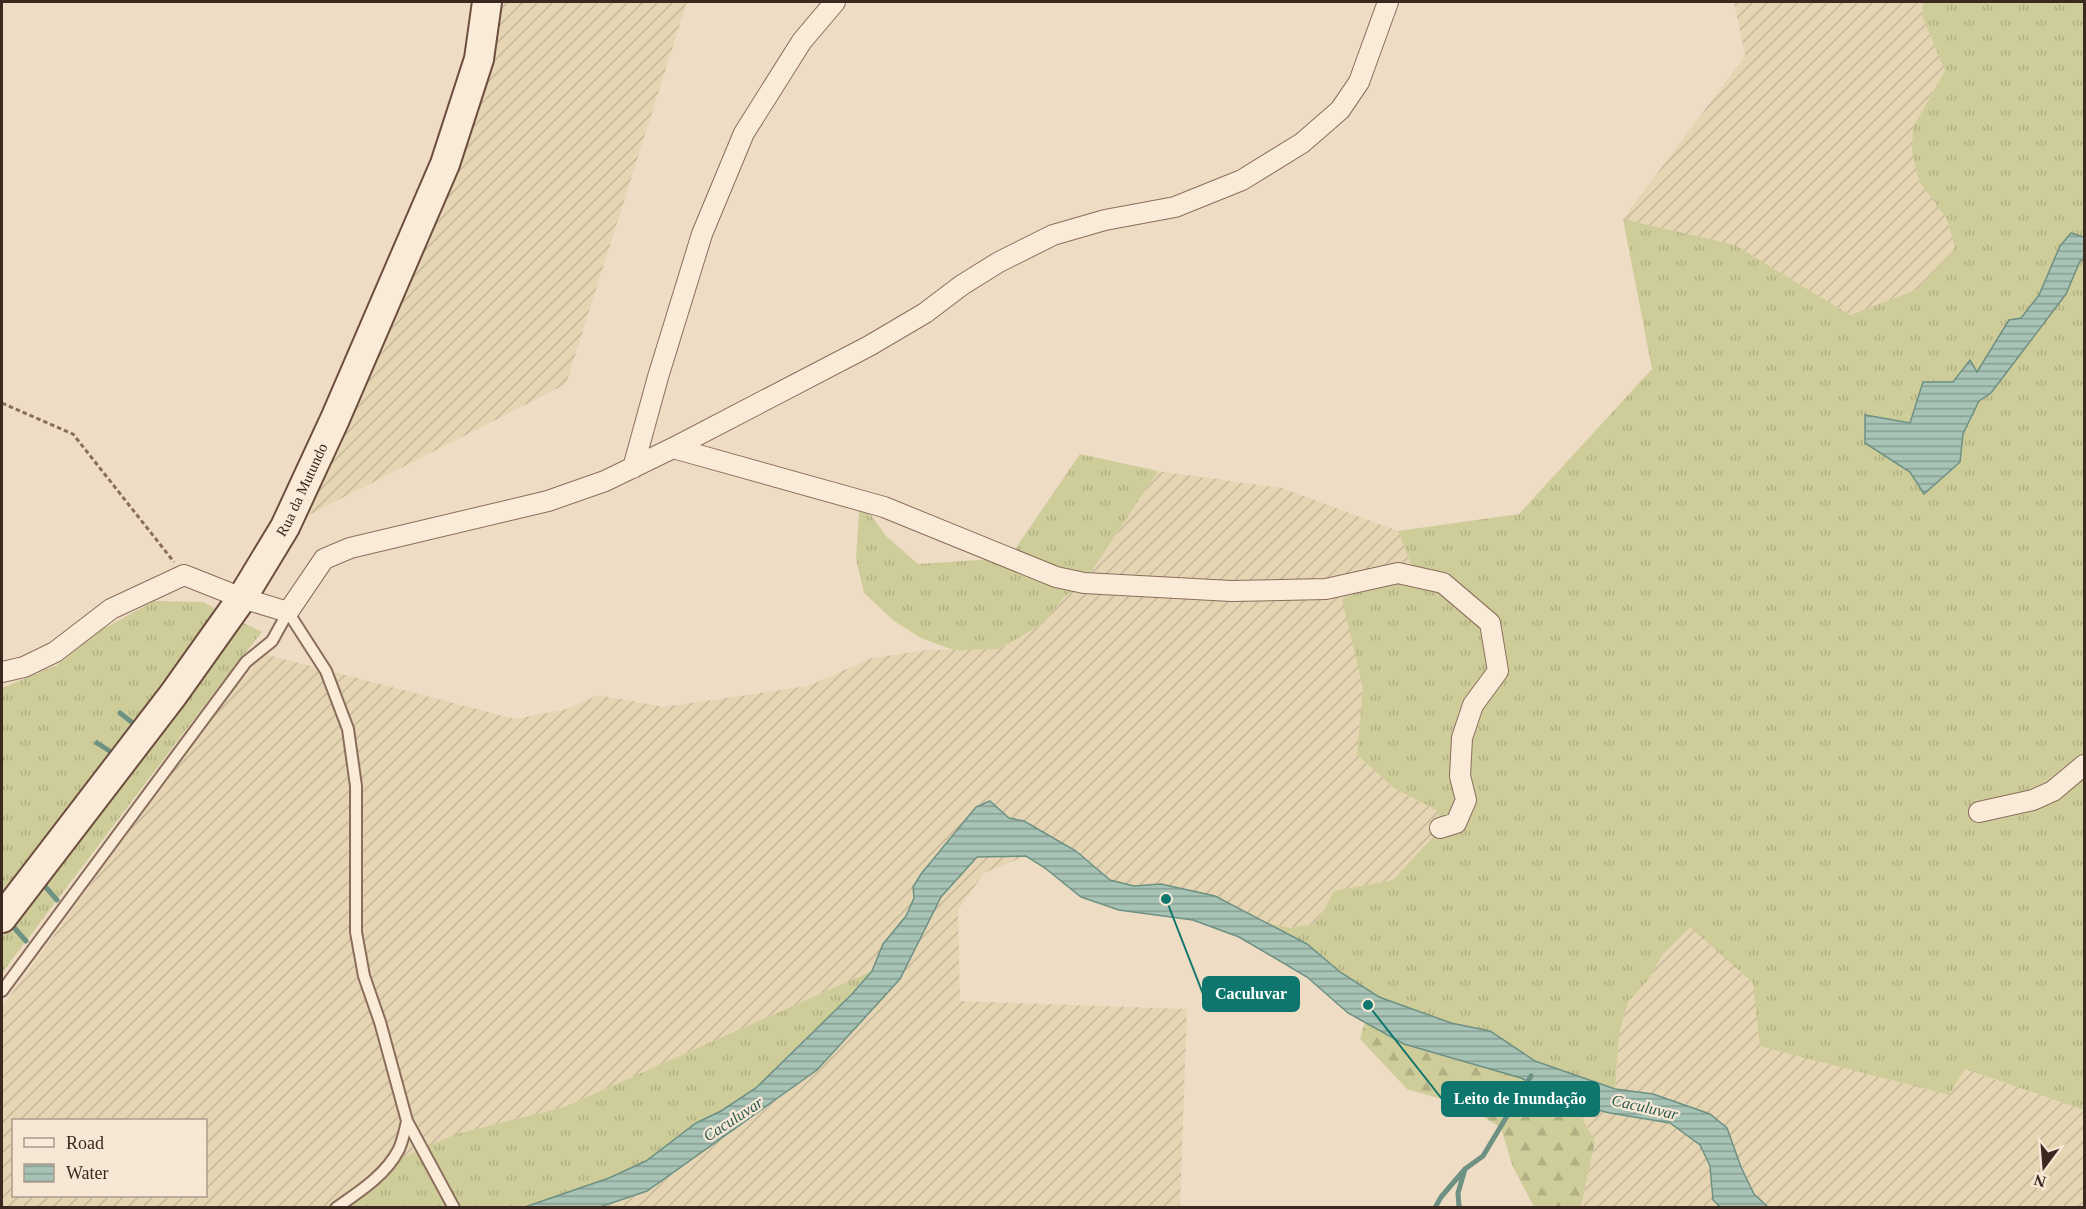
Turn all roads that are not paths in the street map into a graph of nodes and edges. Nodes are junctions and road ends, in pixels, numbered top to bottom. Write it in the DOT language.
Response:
graph roads {
  1 [pos="487,2"];
  2 [pos="835,2"];
  3 [pos="1388,2"];
  4 [pos="673,448"];
  5 [pos="633,468"];
  6 [pos="242,598"];
  7 [pos="288,612"];
  8 [pos="2,672"];
  9 [pos="2085,765"];
  10 [pos="1979,812"];
  11 [pos="1440,828"];
  12 [pos="2,918"];
  13 [pos="2,991"];
  14 [pos="407,1121"];
  15 [pos="336,1208"];
  16 [pos="454,1208"];
  1 -- 6 [label="main road, Rua da Mutundo"];
  2 -- 5 [label="street"];
  3 -- 4 [label="street"];
  4 -- 5 [label="street"];
  4 -- 11 [label="street"];
  5 -- 7 [label="street"];
  6 -- 7 [label="street"];
  6 -- 8 [label="street"];
  6 -- 12 [label="main road, Rua da Mutundo"];
  7 -- 13 [label="lane"];
  7 -- 14 [label="lane"];
  9 -- 10 [label="street"];
  14 -- 15 [label="lane"];
  14 -- 16 [label="lane"];
}
